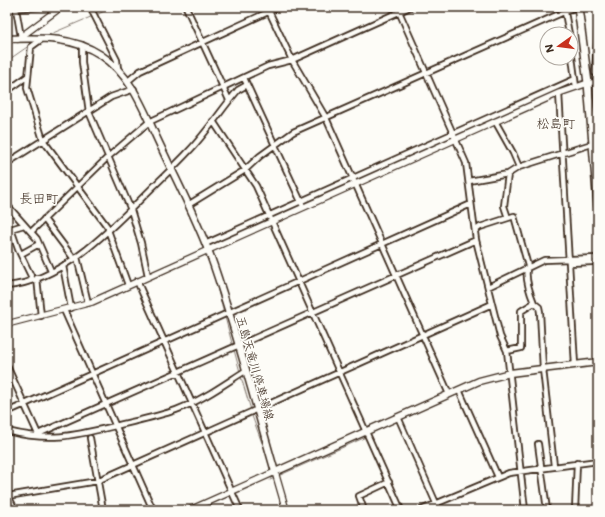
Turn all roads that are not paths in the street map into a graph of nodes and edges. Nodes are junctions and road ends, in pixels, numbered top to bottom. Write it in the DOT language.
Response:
graph roads {
  1 [pos="39,7"];
  2 [pos="61,7"];
  3 [pos="90,7"];
  4 [pos="186,7"];
  5 [pos="279,7"];
  6 [pos="397,7"];
  7 [pos="410,7"];
  8 [pos="575,7"];
  9 [pos="578,7"];
  10 [pos="7,9"];
  11 [pos="16,9"];
  12 [pos="54,9"];
  13 [pos="268,9"];
  14 [pos="565,9"];
  15 [pos="399,12"];
  16 [pos="568,26"];
  17 [pos="598,28"];
  18 [pos="19,38"];
  19 [pos="7,39"];
  20 [pos="41,39"];
  21 [pos="202,42"];
  22 [pos="82,45"];
  23 [pos="597,58"];
  24 [pos="292,60"];
  25 [pos="573,66"];
  26 [pos="118,69"];
  27 [pos="426,73"];
  28 [pos="595,73"];
  29 [pos="28,76"];
  30 [pos="244,78"];
  31 [pos="575,79"];
  32 [pos="128,81"];
  33 [pos="598,82"];
  34 [pos="588,83"];
  35 [pos="247,85"];
  36 [pos="222,87"];
  37 [pos="576,87"];
  38 [pos="134,89"];
  39 [pos="7,91"];
  40 [pos="559,93"];
  41 [pos="229,100"];
  42 [pos="89,112"];
  43 [pos="326,118"];
  44 [pos="213,121"];
  45 [pos="495,121"];
  46 [pos="149,122"];
  47 [pos="454,136"];
  48 [pos="43,140"];
  49 [pos="596,142"];
  50 [pos="276,145"];
  51 [pos="562,153"];
  52 [pos="108,157"];
  53 [pos="7,163"];
  54 [pos="518,166"];
  55 [pos="171,169"];
  56 [pos="245,170"];
  57 [pos="508,174"];
  58 [pos="354,181"];
  59 [pos="468,181"];
  60 [pos="77,185"];
  61 [pos="7,204"];
  62 [pos="302,204"];
  63 [pos="471,204"];
  64 [pos="188,205"];
  65 [pos="598,205"];
  66 [pos="131,210"];
  67 [pos="271,218"];
  68 [pos="508,218"];
  69 [pos="44,219"];
  70 [pos="24,225"];
  71 [pos="109,229"];
  72 [pos="9,230"];
  73 [pos="475,231"];
  74 [pos="31,232"];
  75 [pos="476,240"];
  76 [pos="39,244"];
  77 [pos="382,244"];
  78 [pos="206,246"];
  79 [pos="20,254"];
  80 [pos="76,258"];
  81 [pos="598,258"];
  82 [pos="569,261"];
  83 [pos="592,262"];
  84 [pos="63,266"];
  85 [pos="527,268"];
  86 [pos="51,272"];
  87 [pos="148,276"];
  88 [pos="396,276"];
  89 [pos="35,279"];
  90 [pos="137,281"];
  91 [pos="299,282"];
  92 [pos="128,285"];
  93 [pos="7,286"];
  94 [pos="488,287"];
  95 [pos="88,303"];
  96 [pos="534,303"];
  97 [pos="492,304"];
  98 [pos="71,308"];
  99 [pos="64,310"];
  100 [pos="228,313"];
  101 [pos="313,313"];
  102 [pos="41,316"];
  103 [pos="7,324"];
  104 [pos="423,336"];
  105 [pos="164,342"];
  106 [pos="238,346"];
  107 [pos="507,351"];
  108 [pos="598,362"];
  109 [pos="575,365"];
  110 [pos="7,366"];
  111 [pos="542,369"];
  112 [pos="245,371"];
  113 [pos="178,372"];
  114 [pos="340,372"];
  115 [pos="510,373"];
  116 [pos="93,374"];
  117 [pos="460,390"];
  118 [pos="449,394"];
  119 [pos="192,403"];
  120 [pos="106,404"];
  121 [pos="24,405"];
  122 [pos="257,410"];
  123 [pos="7,412"];
  124 [pos="398,417"];
  125 [pos="114,426"];
  126 [pos="367,431"];
  127 [pos="7,432"];
  128 [pos="204,433"];
  129 [pos="90,438"];
  130 [pos="538,444"];
  131 [pos="598,461"];
  132 [pos="577,463"];
  133 [pos="133,465"];
  134 [pos="554,466"];
  135 [pos="542,468"];
  136 [pos="275,472"];
  137 [pos="520,472"];
  138 [pos="498,477"];
  139 [pos="97,481"];
  140 [pos="389,482"];
  141 [pos="232,491"];
  142 [pos="8,494"];
  143 [pos="436,504"];
  144 [pos="15,510"];
  145 [pos="103,510"];
  146 [pos="153,510"];
  147 [pos="190,510"];
  148 [pos="240,510"];
  149 [pos="286,510"];
  150 [pos="364,510"];
  151 [pos="402,510"];
  152 [pos="421,510"];
  153 [pos="439,510"];
  154 [pos="525,510"];
  155 [pos="547,510"];
  156 [pos="576,510"];
  1 -- 11 [label="street"];
  2 -- 12 [label="street"];
  3 -- 26 [label="street"];
  4 -- 21 [label="street"];
  5 -- 13 [label="street"];
  6 -- 15 [label="street"];
  7 -- 15 [label="street"];
  8 -- 14 [label="street"];
  9 -- 34 [label="highway"];
  10 -- 11 [label="street"];
  11 -- 18 [label="street"];
  12 -- 18 [label="street"];
  13 -- 21 [label="street"];
  13 -- 24 [label="street"];
  14 -- 16 [label="street"];
  14 -- 27 [label="street"];
  15 -- 24 [label="street"];
  15 -- 27 [label="street"];
  17 -- 23 [label="street"];
  18 -- 19 [label="main road, 五島天竜川停車場線"];
  18 -- 20 [label="main road, 五島天竜川停車場線"];
  20 -- 22 [label="main road, 五島天竜川停車場線"];
  20 -- 29 [label="street"];
  21 -- 32 [label="street"];
  21 -- 36 [label="street"];
  22 -- 26 [label="main road, 五島天竜川停車場線"];
  22 -- 42 [label="street"];
  23 -- 28 [label="street"];
  24 -- 30 [label="street"];
  24 -- 43 [label="street"];
  25 -- 31 [label="street"];
  26 -- 32 [label="main road, 五島天竜川停車場線"];
  27 -- 43 [label="street"];
  27 -- 47 [label="street"];
  29 -- 39 [label="street"];
  29 -- 48 [label="street"];
  30 -- 35 [label="street"];
  30 -- 36 [label="street"];
  31 -- 37 [label="street"];
  31 -- 47 [label="street"];
  32 -- 38 [label="main road, 五島天竜川停車場線"];
  33 -- 34 [label="street"];
  34 -- 37 [label="street"];
  34 -- 49 [label="highway"];
  35 -- 41 [label="street"];
  35 -- 50 [label="street"];
  36 -- 41 [label="street"];
  36 -- 46 [label="street"];
  37 -- 40 [label="street"];
  38 -- 42 [label="street"];
  38 -- 46 [label="main road, 五島天竜川停車場線"];
  40 -- 45 [label="street"];
  40 -- 51 [label="street"];
  41 -- 44 [label="street"];
  42 -- 48 [label="street"];
  42 -- 52 [label="street"];
  43 -- 50 [label="street"];
  43 -- 58 [label="street"];
  44 -- 55 [label="street"];
  44 -- 56 [label="street"];
  45 -- 47 [label="street"];
  45 -- 54 [label="street"];
  46 -- 52 [label="street"];
  46 -- 55 [label="main road, 五島天竜川停車場線"];
  47 -- 58 [label="street"];
  47 -- 59 [label="street"];
  48 -- 53 [label="street"];
  48 -- 60 [label="street"];
  49 -- 51 [label="street"];
  49 -- 65 [label="highway"];
  50 -- 56 [label="street"];
  50 -- 62 [label="street"];
  51 -- 54 [label="street"];
  51 -- 82 [label="street"];
  52 -- 60 [label="street"];
  52 -- 66 [label="street"];
  54 -- 57 [label="street"];
  55 -- 64 [label="main road, 五島天竜川停車場線"];
  55 -- 66 [label="street"];
  56 -- 64 [label="street"];
  56 -- 67 [label="street"];
  57 -- 59 [label="street"];
  57 -- 68 [label="street"];
  58 -- 62 [label="street"];
  58 -- 77 [label="street"];
  59 -- 63 [label="street"];
  60 -- 69 [label="street"];
  60 -- 71 [label="street"];
  61 -- 70 [label="street"];
  62 -- 67 [label="street"];
  63 -- 73 [label="street"];
  63 -- 77 [label="street"];
  64 -- 78 [label="main road, 五島天竜川停車場線"];
  66 -- 71 [label="street"];
  66 -- 87 [label="street"];
  67 -- 78 [label="street"];
  67 -- 91 [label="street"];
  68 -- 73 [label="street"];
  68 -- 85 [label="street"];
  69 -- 74 [label="street"];
  69 -- 80 [label="street"];
  70 -- 72 [label="street"];
  70 -- 74 [label="street"];
  71 -- 80 [label="street"];
  71 -- 92 [label="street"];
  72 -- 79 [label="street"];
  73 -- 75 [label="street"];
  74 -- 76 [label="street"];
  75 -- 88 [label="street"];
  75 -- 94 [label="street"];
  76 -- 79 [label="street"];
  76 -- 86 [label="street"];
  77 -- 88 [label="street"];
  77 -- 91 [label="street"];
  78 -- 87 [label="street"];
  78 -- 100 [label="main road, 五島天竜川停車場線"];
  79 -- 89 [label="street"];
  80 -- 84 [label="street"];
  80 -- 95 [label="street"];
  81 -- 82 [label="street"];
  82 -- 83 [label="street"];
  82 -- 85 [label="street"];
  82 -- 109 [label="street"];
  84 -- 86 [label="street"];
  84 -- 98 [label="street"];
  85 -- 94 [label="street"];
  85 -- 96 [label="street"];
  86 -- 89 [label="street"];
  87 -- 90 [label="street"];
  88 -- 101 [label="street"];
  88 -- 104 [label="street"];
  89 -- 93 [label="street"];
  89 -- 102 [label="street"];
  90 -- 92 [label="street"];
  90 -- 105 [label="street"];
  91 -- 100 [label="street"];
  91 -- 101 [label="street"];
  92 -- 95 [label="street"];
  94 -- 97 [label="street"];
  95 -- 98 [label="street"];
  96 -- 107 [label="street"];
  96 -- 111 [label="street"];
  97 -- 104 [label="street"];
  97 -- 107 [label="street"];
  98 -- 99 [label="street"];
  99 -- 102 [label="street"];
  99 -- 116 [label="street"];
  100 -- 105 [label="street"];
  100 -- 106 [label="main road, 五島天竜川停車場線"];
  101 -- 106 [label="street"];
  101 -- 114 [label="street"];
  102 -- 103 [label="street"];
  104 -- 114 [label="street"];
  104 -- 118 [label="street"];
  105 -- 113 [label="street"];
  105 -- 116 [label="street"];
  106 -- 112 [label="main road, 五島天竜川停車場線"];
  106 -- 113 [label="street"];
  107 -- 115 [label="street"];
  108 -- 109 [label="main road"];
  109 -- 111 [label="main road"];
  110 -- 121 [label="street"];
  111 -- 115 [label="main road"];
  111 -- 134 [label="street"];
  112 -- 119 [label="street"];
  112 -- 122 [label="main road, 五島天竜川停車場線"];
  113 -- 119 [label="street"];
  113 -- 120 [label="street"];
  114 -- 122 [label="street"];
  114 -- 126 [label="street"];
  115 -- 117 [label="main road"];
  115 -- 137 [label="street"];
  116 -- 120 [label="street"];
  116 -- 121 [label="street"];
  117 -- 118 [label="main road"];
  117 -- 138 [label="street"];
  118 -- 124 [label="main road"];
  119 -- 125 [label="street"];
  119 -- 128 [label="street"];
  120 -- 121 [label="street"];
  120 -- 125 [label="street"];
  121 -- 123 [label="street"];
  122 -- 128 [label="street"];
  122 -- 136 [label="main road, 五島天竜川停車場線"];
  124 -- 126 [label="main road"];
  124 -- 143 [label="street"];
  125 -- 127 [label="street"];
  125 -- 133 [label="street"];
  126 -- 136 [label="main road"];
  126 -- 140 [label="street"];
  128 -- 133 [label="street"];
  128 -- 141 [label="street"];
  129 -- 139 [label="street"];
  130 -- 135 [label="street"];
  131 -- 132 [label="street"];
  132 -- 134 [label="street"];
  132 -- 156 [label="street"];
  133 -- 139 [label="street"];
  133 -- 146 [label="street"];
  134 -- 135 [label="street"];
  135 -- 137 [label="street"];
  135 -- 155 [label="street"];
  136 -- 141 [label="street"];
  136 -- 149 [label="street"];
  137 -- 138 [label="street"];
  137 -- 154 [label="street"];
  138 -- 143 [label="street"];
  139 -- 142 [label="street"];
  139 -- 145 [label="street"];
  140 -- 150 [label="street"];
  140 -- 151 [label="street"];
  141 -- 147 [label="street"];
  141 -- 148 [label="street"];
  142 -- 144 [label="street"];
  143 -- 152 [label="street"];
  143 -- 153 [label="street"];
}
